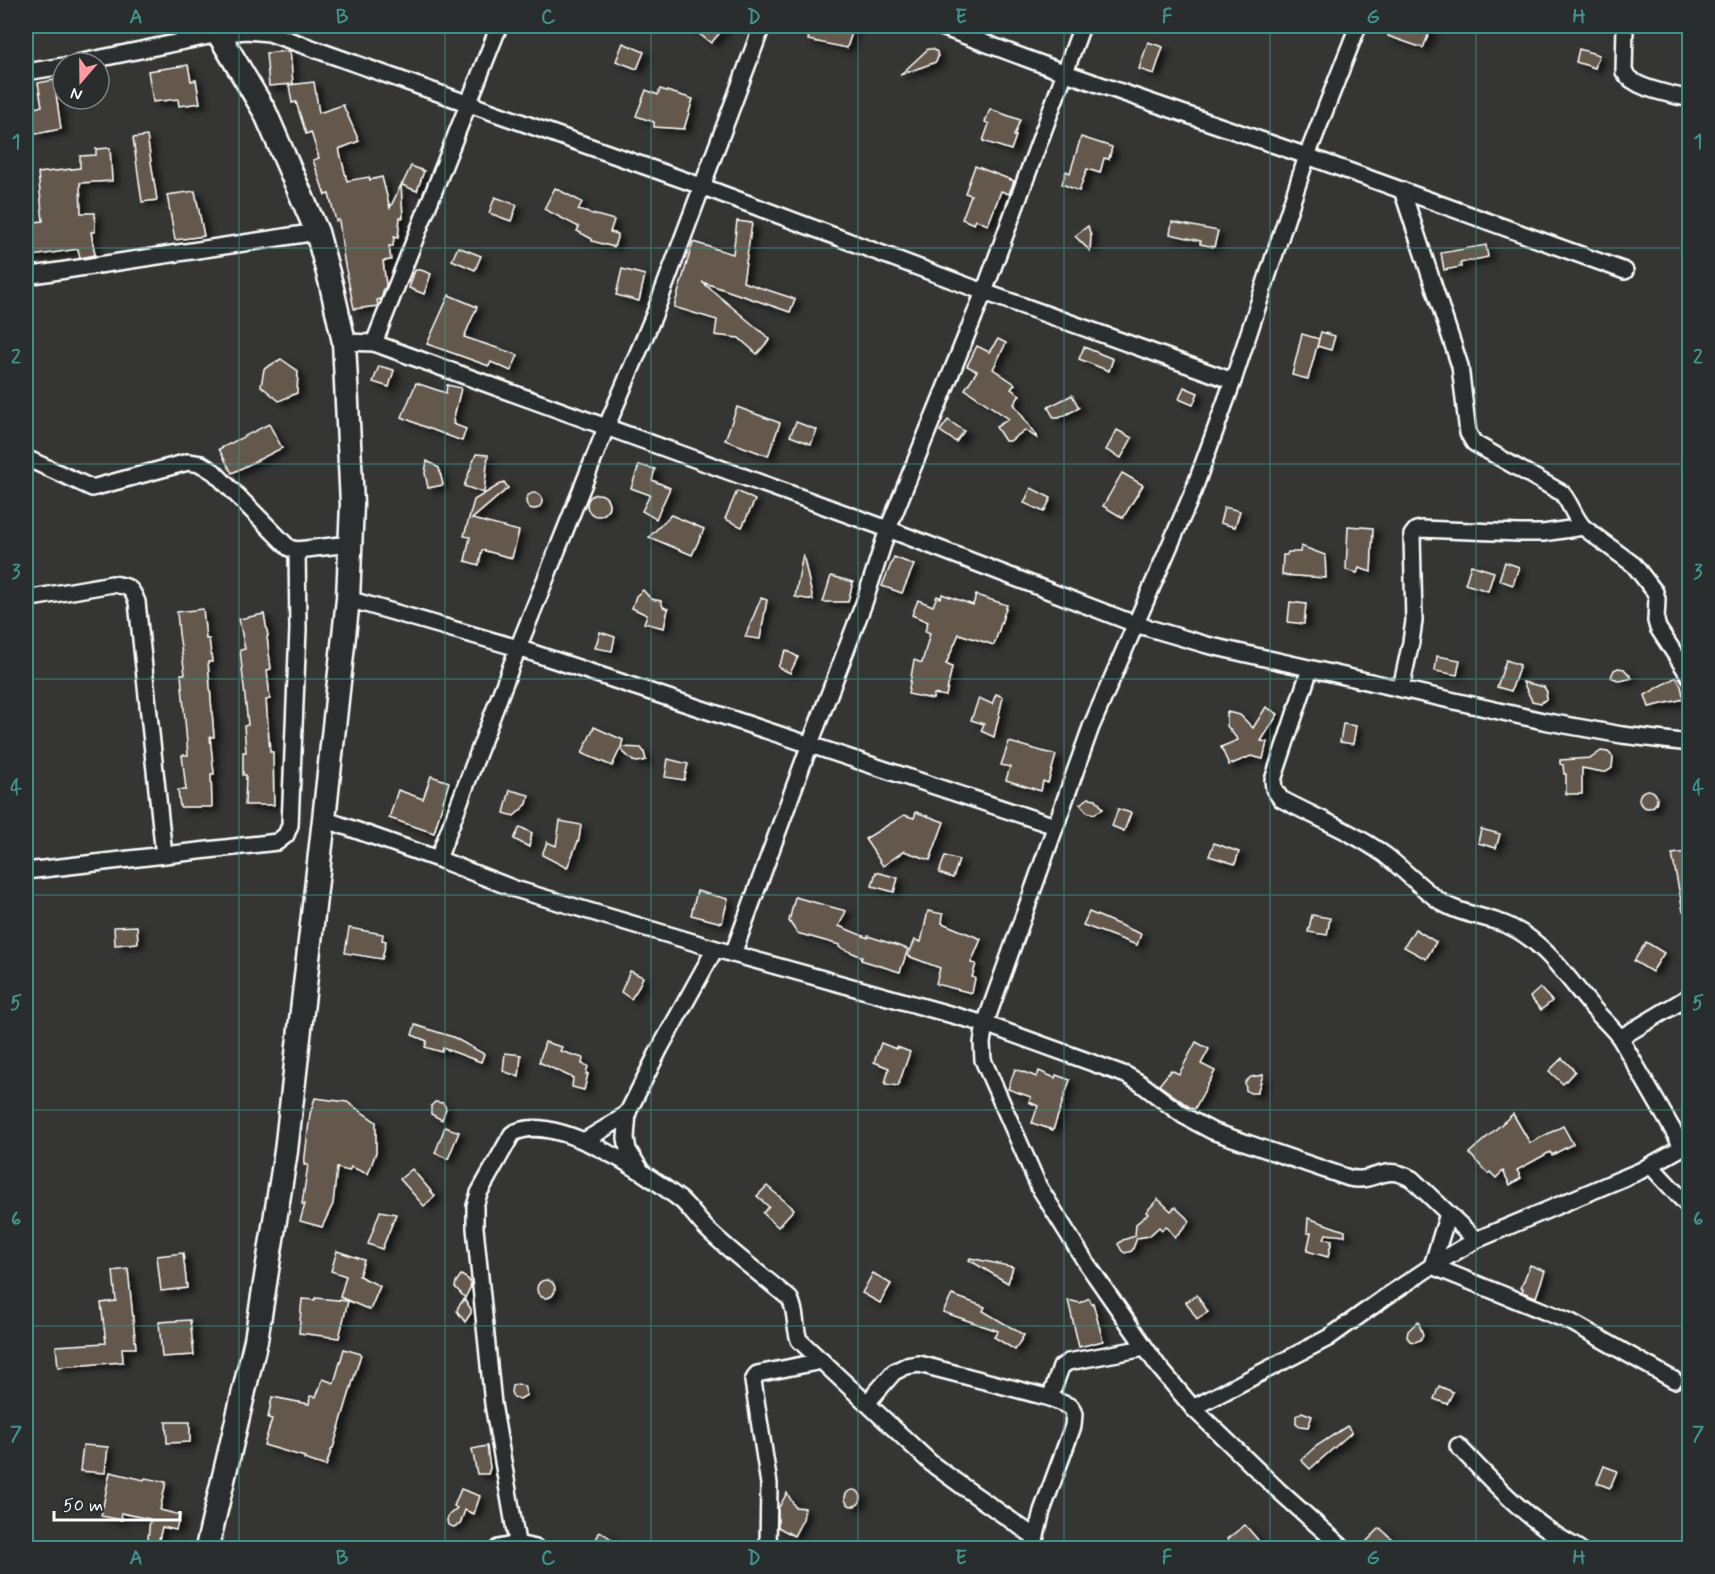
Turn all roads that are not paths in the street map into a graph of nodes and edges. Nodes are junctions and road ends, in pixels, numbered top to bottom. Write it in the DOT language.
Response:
graph roads {
  1 [pos="499,26"];
  2 [pos="762,26"];
  3 [pos="939,26"];
  4 [pos="1082,26"];
  5 [pos="1358,26"];
  6 [pos="1625,26"];
  7 [pos="216,30"];
  8 [pos="111,55"];
  9 [pos="51,68"];
  10 [pos="26,72"];
  11 [pos="1064,72"];
  12 [pos="1689,99"];
  13 [pos="469,105"];
  14 [pos="1307,156"];
  15 [pos="701,186"];
  16 [pos="1402,190"];
  17 [pos="317,232"];
  18 [pos="1625,271"];
  19 [pos="26,276"];
  20 [pos="984,292"];
  21 [pos="344,342"];
  22 [pos="374,343"];
  23 [pos="1233,381"];
  24 [pos="606,428"];
  25 [pos="26,458"];
  26 [pos="1583,527"];
  27 [pos="888,529"];
  28 [pos="350,544"];
  29 [pos="297,550"];
  30 [pos="348,598"];
  31 [pos="26,599"];
  32 [pos="1135,624"];
  33 [pos="518,648"];
  34 [pos="1310,669"];
  35 [pos="1689,676"];
  36 [pos="1401,688"];
  37 [pos="810,744"];
  38 [pos="1689,744"];
  39 [pos="324,819"];
  40 [pos="1055,826"];
  41 [pos="164,855"];
  42 [pos="438,859"];
  43 [pos="26,871"];
  44 [pos="715,949"];
  45 [pos="733,954"];
  46 [pos="1689,996"];
  47 [pos="985,1024"];
  48 [pos="1620,1038"];
  49 [pos="628,1112"];
  50 [pos="584,1140"];
  51 [pos="1686,1144"];
  52 [pos="1650,1166"];
  53 [pos="640,1171"];
  54 [pos="1689,1209"];
  55 [pos="1448,1214"];
  56 [pos="1476,1240"];
  57 [pos="1432,1266"];
  58 [pos="1145,1348"];
  59 [pos="822,1361"];
  60 [pos="1674,1380"];
  61 [pos="1050,1398"];
  62 [pos="867,1403"];
  63 [pos="1193,1408"];
  64 [pos="1458,1446"];
  65 [pos="1034,1542"];
  66 [pos="517,1546"];
  67 [pos="207,1548"];
  68 [pos="498,1548"];
  69 [pos="536,1548"];
  70 [pos="768,1548"];
  71 [pos="1343,1548"];
  72 [pos="1578,1548"];
  1 -- 13 [label="street"];
  2 -- 15 [label="street"];
  3 -- 11 [label="street"];
  4 -- 11 [label="street"];
  5 -- 14 [label="street"];
  6 -- 12 [label="street"];
  7 -- 8 [label="street"];
  7 -- 13 [label="street"];
  7 -- 17 [label="main road"];
  9 -- 10 [label="street"];
  11 -- 14 [label="street"];
  11 -- 20 [label="street"];
  13 -- 15 [label="street"];
  13 -- 22 [label="street"];
  14 -- 16 [label="street"];
  14 -- 23 [label="street"];
  15 -- 20 [label="street"];
  15 -- 24 [label="street"];
  16 -- 18 [label="street"];
  16 -- 26 [label="street"];
  17 -- 19 [label="street"];
  17 -- 21 [label="main road"];
  20 -- 23 [label="street"];
  20 -- 27 [label="street"];
  21 -- 22 [label="street"];
  21 -- 28 [label="main road"];
  22 -- 24 [label="street"];
  23 -- 32 [label="street"];
  24 -- 27 [label="street"];
  24 -- 33 [label="street"];
  25 -- 29 [label="street"];
  26 -- 35 [label="street"];
  26 -- 36 [label="street"];
  27 -- 32 [label="street"];
  27 -- 37 [label="street"];
  28 -- 29 [label="street"];
  28 -- 30 [label="main road"];
  29 -- 41 [label="street"];
  30 -- 33 [label="street"];
  30 -- 39 [label="main road"];
  31 -- 41 [label="street"];
  32 -- 34 [label="street"];
  32 -- 40 [label="street"];
  33 -- 37 [label="street"];
  33 -- 42 [label="street"];
  34 -- 36 [label="street"];
  34 -- 48 [label="street"];
  36 -- 38 [label="street"];
  37 -- 40 [label="street"];
  37 -- 45 [label="street"];
  39 -- 42 [label="street"];
  39 -- 67 [label="main road"];
  40 -- 47 [label="street"];
  41 -- 43 [label="street"];
  42 -- 44 [label="street"];
  44 -- 45 [label="street"];
  44 -- 49 [label="street"];
  45 -- 47 [label="street"];
  46 -- 48 [label="street"];
  47 -- 55 [label="street"];
  47 -- 58 [label="street"];
  48 -- 51 [label="street"];
  49 -- 50 [label="street"];
  49 -- 53 [label="street"];
  50 -- 53 [label="street"];
  50 -- 66 [label="street"];
  51 -- 52 [label="street"];
  52 -- 54 [label="street"];
  52 -- 56 [label="street"];
  53 -- 59 [label="street"];
  55 -- 56 [label="street"];
  55 -- 57 [label="street"];
  56 -- 57 [label="street"];
  57 -- 60 [label="street"];
  57 -- 63 [label="street"];
  58 -- 61 [label="street"];
  58 -- 63 [label="street"];
  59 -- 62 [label="street"];
  59 -- 70 [label="street"];
  61 -- 62 [label="street"];
  61 -- 65 [label="street"];
  62 -- 65 [label="street"];
  63 -- 71 [label="street"];
  64 -- 72 [label="street"];
  66 -- 68 [label="street"];
  66 -- 69 [label="street"];
}
